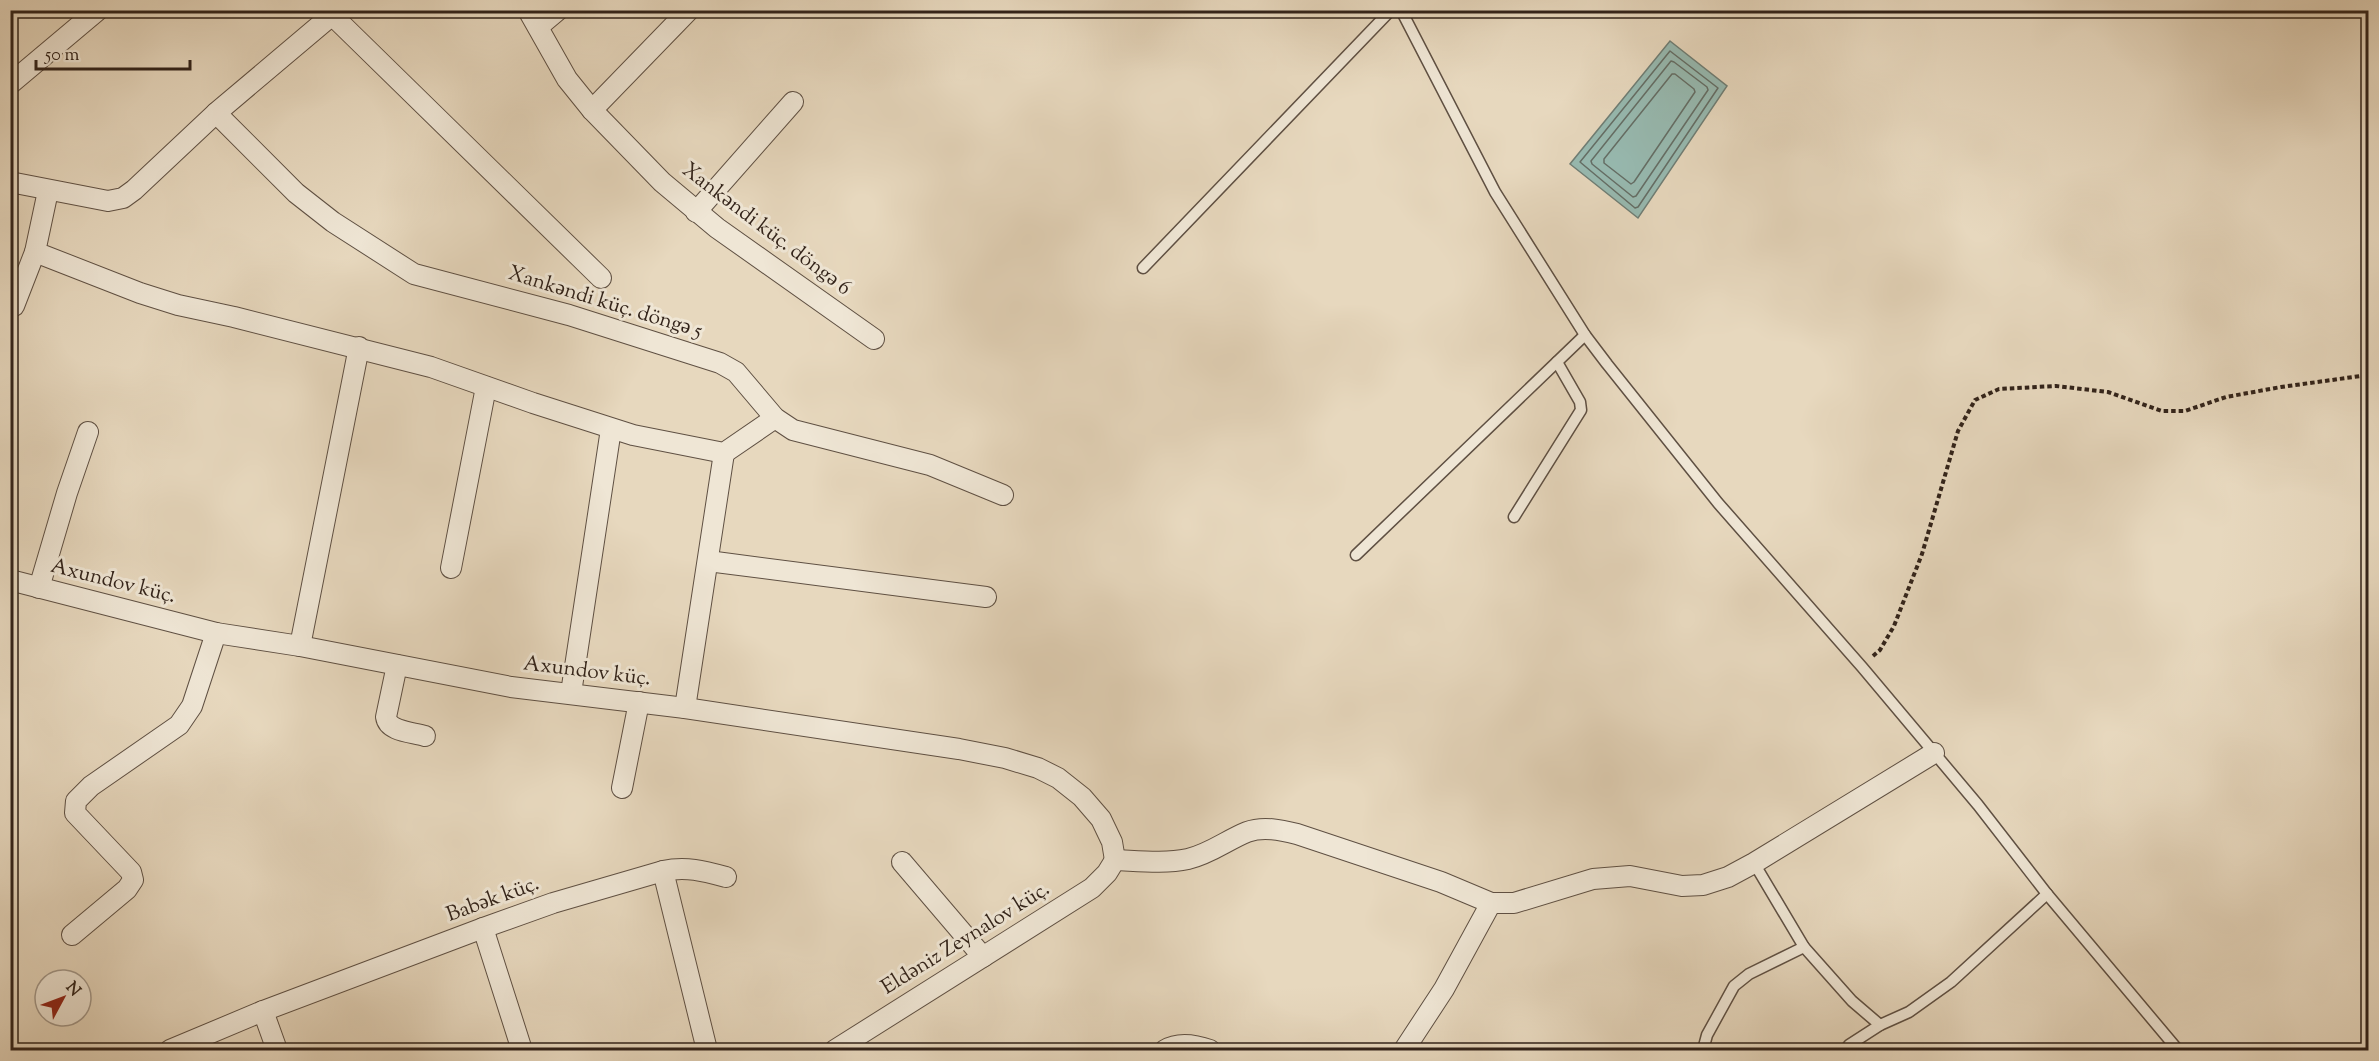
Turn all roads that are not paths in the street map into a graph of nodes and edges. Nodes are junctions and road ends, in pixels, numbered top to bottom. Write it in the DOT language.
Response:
graph roads {
  1 [pos="98,10"];
  2 [pos="558,10"];
  3 [pos="688,10"];
  4 [pos="1391,10"];
  5 [pos="1401,10"];
  6 [pos="335,13"];
  7 [pos="534,18"];
  8 [pos="10,84"];
  9 [pos="793,102"];
  10 [pos="592,110"];
  11 [pos="216,113"];
  12 [pos="10,182"];
  13 [pos="48,191"];
  14 [pos="696,212"];
  15 [pos="35,252"];
  16 [pos="1143,268"];
  17 [pos="601,278"];
  18 [pos="14,306"];
  19 [pos="1585,335"];
  20 [pos="874,339"];
  21 [pos="359,347"];
  22 [pos="1557,362"];
  23 [pos="486,387"];
  24 [pos="775,418"];
  25 [pos="611,429"];
  26 [pos="88,432"];
  27 [pos="724,453"];
  28 [pos="1003,495"];
  29 [pos="1514,517"];
  30 [pos="1356,555"];
  31 [pos="708,561"];
  32 [pos="451,568"];
  33 [pos="10,580"];
  34 [pos="39,588"];
  35 [pos="986,597"];
  36 [pos="216,633"];
  37 [pos="300,646"];
  38 [pos="398,665"];
  39 [pos="571,693"];
  40 [pos="639,702"];
  41 [pos="685,708"];
  42 [pos="425,736"];
  43 [pos="1934,753"];
  44 [pos="622,788"];
  45 [pos="1114,860"];
  46 [pos="902,861"];
  47 [pos="1754,862"];
  48 [pos="663,871"];
  49 [pos="726,877"];
  50 [pos="2047,894"];
  51 [pos="1491,903"];
  52 [pos="483,928"];
  53 [pos="72,935"];
  54 [pos="1803,946"];
  55 [pos="983,957"];
  56 [pos="263,1011"];
  57 [pos="1880,1025"];
  58 [pos="521,1047"];
  59 [pos="170,1050"];
  60 [pos="277,1050"];
  61 [pos="707,1050"];
  62 [pos="835,1050"];
  63 [pos="1165,1050"];
  64 [pos="1210,1050"];
  65 [pos="1404,1050"];
  66 [pos="1703,1050"];
  67 [pos="1845,1050"];
  68 [pos="2178,1050"];
  1 -- 8 [label="street"];
  2 -- 7 [label="street"];
  3 -- 10 [label="street"];
  4 -- 16 [label="lane"];
  5 -- 19 [label="lane"];
  6 -- 11 [label="street"];
  6 -- 17 [label="street"];
  7 -- 10 [label="street, Xankəndi küç. döngə 6"];
  9 -- 14 [label="street"];
  10 -- 14 [label="street, Xankəndi küç. döngə 6"];
  11 -- 13 [label="street"];
  11 -- 24 [label="street, Xankəndi küç. döngə 5"];
  12 -- 13 [label="street"];
  13 -- 15 [label="street"];
  14 -- 20 [label="street, Xankəndi küç. döngə 6"];
  15 -- 18 [label="street"];
  15 -- 21 [label="street"];
  19 -- 22 [label="lane"];
  19 -- 43 [label="lane"];
  21 -- 23 [label="street"];
  21 -- 37 [label="street"];
  22 -- 29 [label="lane"];
  22 -- 30 [label="lane"];
  23 -- 25 [label="street"];
  23 -- 32 [label="street"];
  24 -- 27 [label="street"];
  24 -- 28 [label="street, Xankəndi küç. döngə 5"];
  25 -- 27 [label="street"];
  25 -- 39 [label="street"];
  26 -- 34 [label="street"];
  27 -- 31 [label="street"];
  31 -- 35 [label="street"];
  31 -- 41 [label="street"];
  33 -- 34 [label="street, Axundov küç."];
  34 -- 36 [label="street, Axundov küç."];
  36 -- 37 [label="street, Axundov küç."];
  36 -- 53 [label="street"];
  37 -- 38 [label="street, Axundov küç."];
  38 -- 39 [label="street, Axundov küç."];
  38 -- 42 [label="street"];
  39 -- 40 [label="street, Axundov küç."];
  40 -- 41 [label="street, Axundov küç."];
  40 -- 44 [label="street"];
  41 -- 45 [label="street, Axundov küç."];
  43 -- 47 [label="street"];
  43 -- 50 [label="lane"];
  45 -- 51 [label="street"];
  45 -- 55 [label="street, Eldəniz Zeynalov küç."];
  46 -- 55 [label="street"];
  47 -- 51 [label="street"];
  47 -- 54 [label="lane"];
  48 -- 49 [label="street, Babək küç."];
  48 -- 52 [label="street, Babək küç."];
  48 -- 61 [label="street"];
  50 -- 57 [label="lane"];
  50 -- 68 [label="lane"];
  51 -- 65 [label="street"];
  52 -- 56 [label="street, Babək küç."];
  52 -- 58 [label="street"];
  54 -- 57 [label="lane"];
  54 -- 66 [label="lane"];
  55 -- 62 [label="street, Eldəniz Zeynalov küç."];
  56 -- 59 [label="street, Babək küç."];
  56 -- 60 [label="street"];
  57 -- 67 [label="lane"];
  63 -- 64 [label="street"];
}
